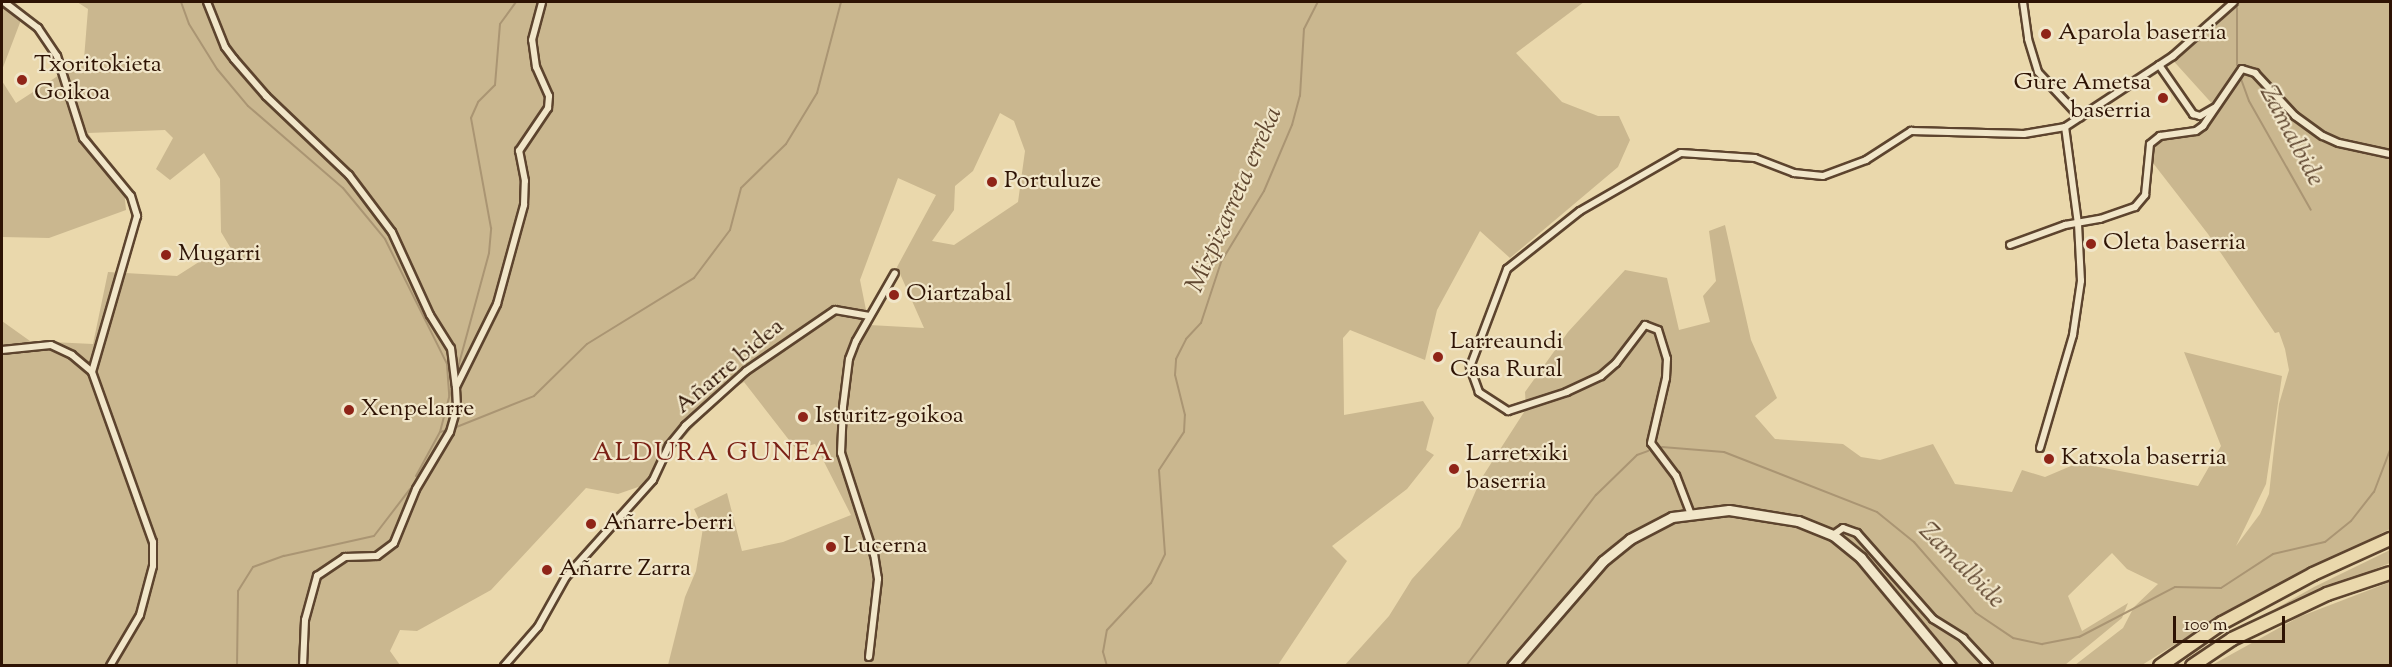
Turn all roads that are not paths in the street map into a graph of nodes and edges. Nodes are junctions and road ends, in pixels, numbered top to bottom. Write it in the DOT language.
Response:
graph roads {
  1 [pos="4,2"];
  2 [pos="207,2"];
  3 [pos="542,2"];
  4 [pos="2024,2"];
  5 [pos="2234,2"];
  6 [pos="2159,65"];
  7 [pos="2217,105"];
  8 [pos="2080,117"];
  9 [pos="2065,127"];
  10 [pos="2391,154"];
  11 [pos="2078,224"];
  12 [pos="2010,245"];
  13 [pos="895,273"];
  14 [pos="868,316"];
  15 [pos="2,350"];
  16 [pos="92,372"];
  17 [pos="456,387"];
  18 [pos="2040,448"];
  19 [pos="1690,512"];
  20 [pos="1833,535"];
  21 [pos="2391,539"];
  22 [pos="2391,573"];
  23 [pos="513,657"];
  24 [pos="869,657"];
  25 [pos="110,666"];
  26 [pos="303,666"];
  27 [pos="504,666"];
  28 [pos="515,666"];
  29 [pos="1512,666"];
  30 [pos="1951,666"];
  31 [pos="1989,666"];
  32 [pos="2160,666"];
  33 [pos="2192,666"];
  1 -- 16 [label="street"];
  2 -- 17 [label="street"];
  3 -- 17 [label="street"];
  4 -- 8 [label="street"];
  5 -- 6 [label="street"];
  6 -- 7 [label="street"];
  6 -- 8 [label="street"];
  7 -- 10 [label="street"];
  7 -- 11 [label="street"];
  8 -- 9 [label="street"];
  9 -- 11 [label="street"];
  9 -- 19 [label="street"];
  11 -- 12 [label="street"];
  11 -- 18 [label="street"];
  13 -- 14 [label="street"];
  14 -- 23 [label="street, Añarre bidea"];
  14 -- 24 [label="street"];
  15 -- 16 [label="street"];
  16 -- 25 [label="street"];
  17 -- 26 [label="street"];
  19 -- 20 [label="main road"];
  19 -- 29 [label="main road"];
  20 -- 30 [label="main road"];
  20 -- 31 [label="street"];
  21 -- 32 [label="highway"];
  22 -- 33 [label="highway"];
  23 -- 27 [label="street, Añarre bidea"];
  23 -- 28 [label="street"];
}
